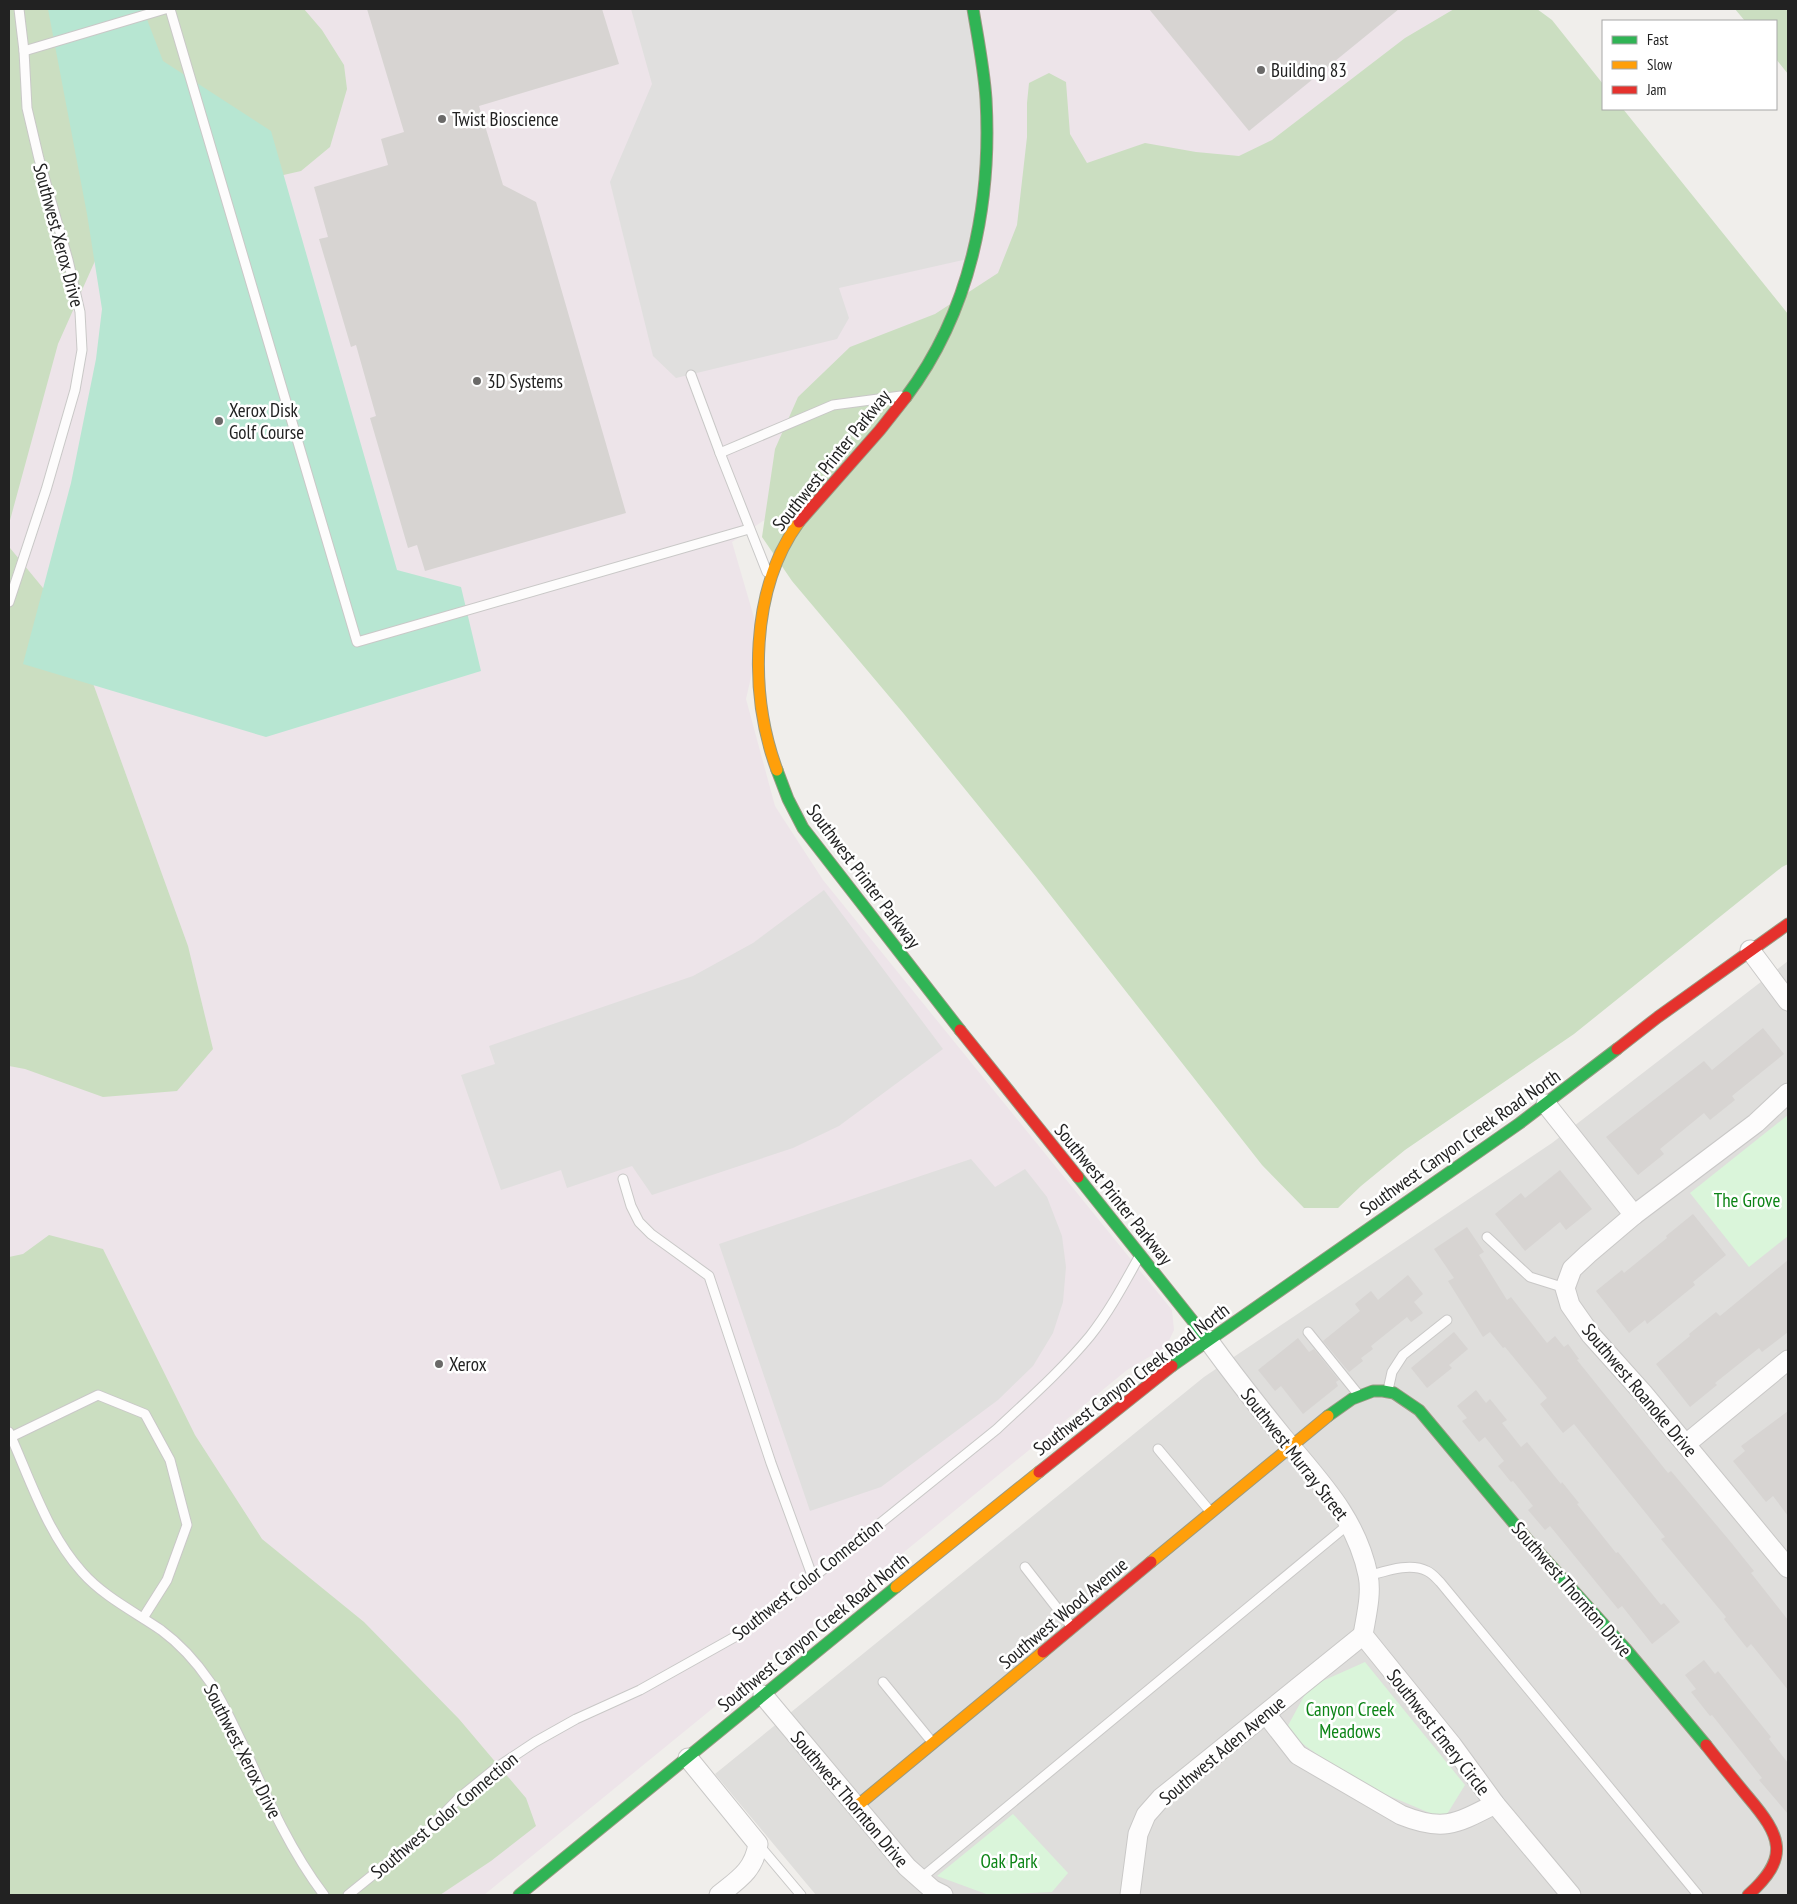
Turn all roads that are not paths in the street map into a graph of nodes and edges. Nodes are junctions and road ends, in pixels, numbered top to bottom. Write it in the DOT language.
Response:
graph roads {
  1 [pos="19,9"];
  2 [pos="165,9"];
  3 [pos="170,9"];
  4 [pos="973,9"];
  5 [pos="24,51"];
  6 [pos="692,375"];
  7 [pos="907,395"];
  8 [pos="720,453"];
  9 [pos="749,530"];
  10 [pos="770,579"];
  11 [pos="9,602"];
  12 [pos="1788,924"];
  13 [pos="1750,950"];
  14 [pos="1788,1000"];
  15 [pos="1788,1093"];
  16 [pos="1546,1104"];
  17 [pos="623,1180"];
  18 [pos="1634,1215"];
  19 [pos="1487,1237"];
  20 [pos="1140,1254"];
  21 [pos="1565,1288"];
  22 [pos="1447,1320"];
  23 [pos="1308,1332"];
  24 [pos="1208,1340"];
  25 [pos="1788,1360"];
  26 [pos="1388,1390"];
  27 [pos="1359,1396"];
  28 [pos="10,1434"];
  29 [pos="1686,1444"];
  30 [pos="1290,1446"];
  31 [pos="1158,1449"];
  32 [pos="1211,1512"];
  33 [pos="1350,1524"];
  34 [pos="1025,1568"];
  35 [pos="1788,1568"];
  36 [pos="1368,1576"];
  37 [pos="813,1578"];
  38 [pos="143,1618"];
  39 [pos="1073,1628"];
  40 [pos="1362,1635"];
  41 [pos="883,1682"];
  42 [pos="763,1695"];
  43 [pos="1266,1714"];
  44 [pos="933,1742"];
  45 [pos="688,1758"];
  46 [pos="1495,1804"];
  47 [pos="857,1806"];
  48 [pos="758,1844"];
  49 [pos="919,1879"];
  50 [pos="324,1895"];
  51 [pos="348,1895"];
  52 [pos="519,1895"];
  53 [pos="719,1895"];
  54 [pos="801,1895"];
  55 [pos="943,1895"];
  56 [pos="1130,1895"];
  57 [pos="1571,1895"];
  58 [pos="1698,1895"];
  59 [pos="1748,1895"];
  1 -- 5 [label="lane, Southwest Xerox Drive"];
  2 -- 5 [label="lane"];
  3 -- 9 [label="lane"];
  4 -- 7 [label="street, Southwest Printer Parkway"];
  5 -- 11 [label="lane, Southwest Xerox Drive"];
  6 -- 8 [label="lane"];
  7 -- 8 [label="lane"];
  7 -- 10 [label="street, Southwest Printer Parkway"];
  8 -- 9 [label="lane"];
  9 -- 10 [label="lane"];
  10 -- 20 [label="street, Southwest Printer Parkway"];
  12 -- 13 [label="street, Southwest Canyon Creek Road North"];
  13 -- 14 [label="street"];
  13 -- 16 [label="street, Southwest Canyon Creek Road North"];
  15 -- 18 [label="street"];
  16 -- 18 [label="street"];
  16 -- 24 [label="street, Southwest Canyon Creek Road North"];
  17 -- 37 [label="lane"];
  18 -- 21 [label="street"];
  19 -- 21 [label="lane"];
  20 -- 24 [label="street, Southwest Printer Parkway"];
  20 -- 37 [label="lane, Southwest Color Connection"];
  21 -- 29 [label="street, Southwest Roanoke Drive"];
  22 -- 26 [label="lane"];
  23 -- 27 [label="lane"];
  24 -- 30 [label="street, Southwest Murray Street"];
  24 -- 42 [label="street, Southwest Canyon Creek Road North"];
  25 -- 29 [label="street"];
  26 -- 27 [label="street"];
  26 -- 59 [label="street, Southwest Thornton Drive"];
  27 -- 30 [label="street"];
  28 -- 38 [label="lane, Southwest Xerox Drive"];
  28 -- 38 [label="lane"];
  29 -- 35 [label="street, Southwest Roanoke Drive"];
  30 -- 32 [label="street, Southwest Wood Avenue"];
  30 -- 33 [label="street, Southwest Murray Street"];
  31 -- 32 [label="lane"];
  32 -- 39 [label="street, Southwest Wood Avenue"];
  33 -- 36 [label="street, Southwest Murray Street"];
  33 -- 49 [label="lane"];
  34 -- 39 [label="lane"];
  36 -- 40 [label="street, Southwest Murray Street"];
  36 -- 58 [label="lane"];
  37 -- 51 [label="lane, Southwest Color Connection"];
  38 -- 50 [label="lane, Southwest Xerox Drive"];
  39 -- 44 [label="street, Southwest Wood Avenue"];
  40 -- 43 [label="street, Southwest Aden Avenue"];
  40 -- 46 [label="street, Southwest Emery Circle"];
  41 -- 44 [label="lane"];
  42 -- 45 [label="street, Southwest Canyon Creek Road North"];
  42 -- 47 [label="street, Southwest Thornton Drive"];
  43 -- 46 [label="street, Southwest Emery Circle"];
  43 -- 56 [label="street, Southwest Aden Avenue"];
  44 -- 47 [label="street, Southwest Wood Avenue"];
  45 -- 48 [label="street"];
  45 -- 52 [label="street, Southwest Canyon Creek Road North"];
  46 -- 57 [label="street"];
  47 -- 49 [label="street, Southwest Thornton Drive"];
  48 -- 53 [label="street"];
  48 -- 54 [label="lane"];
  49 -- 55 [label="street, Southwest Thornton Drive"];
}
